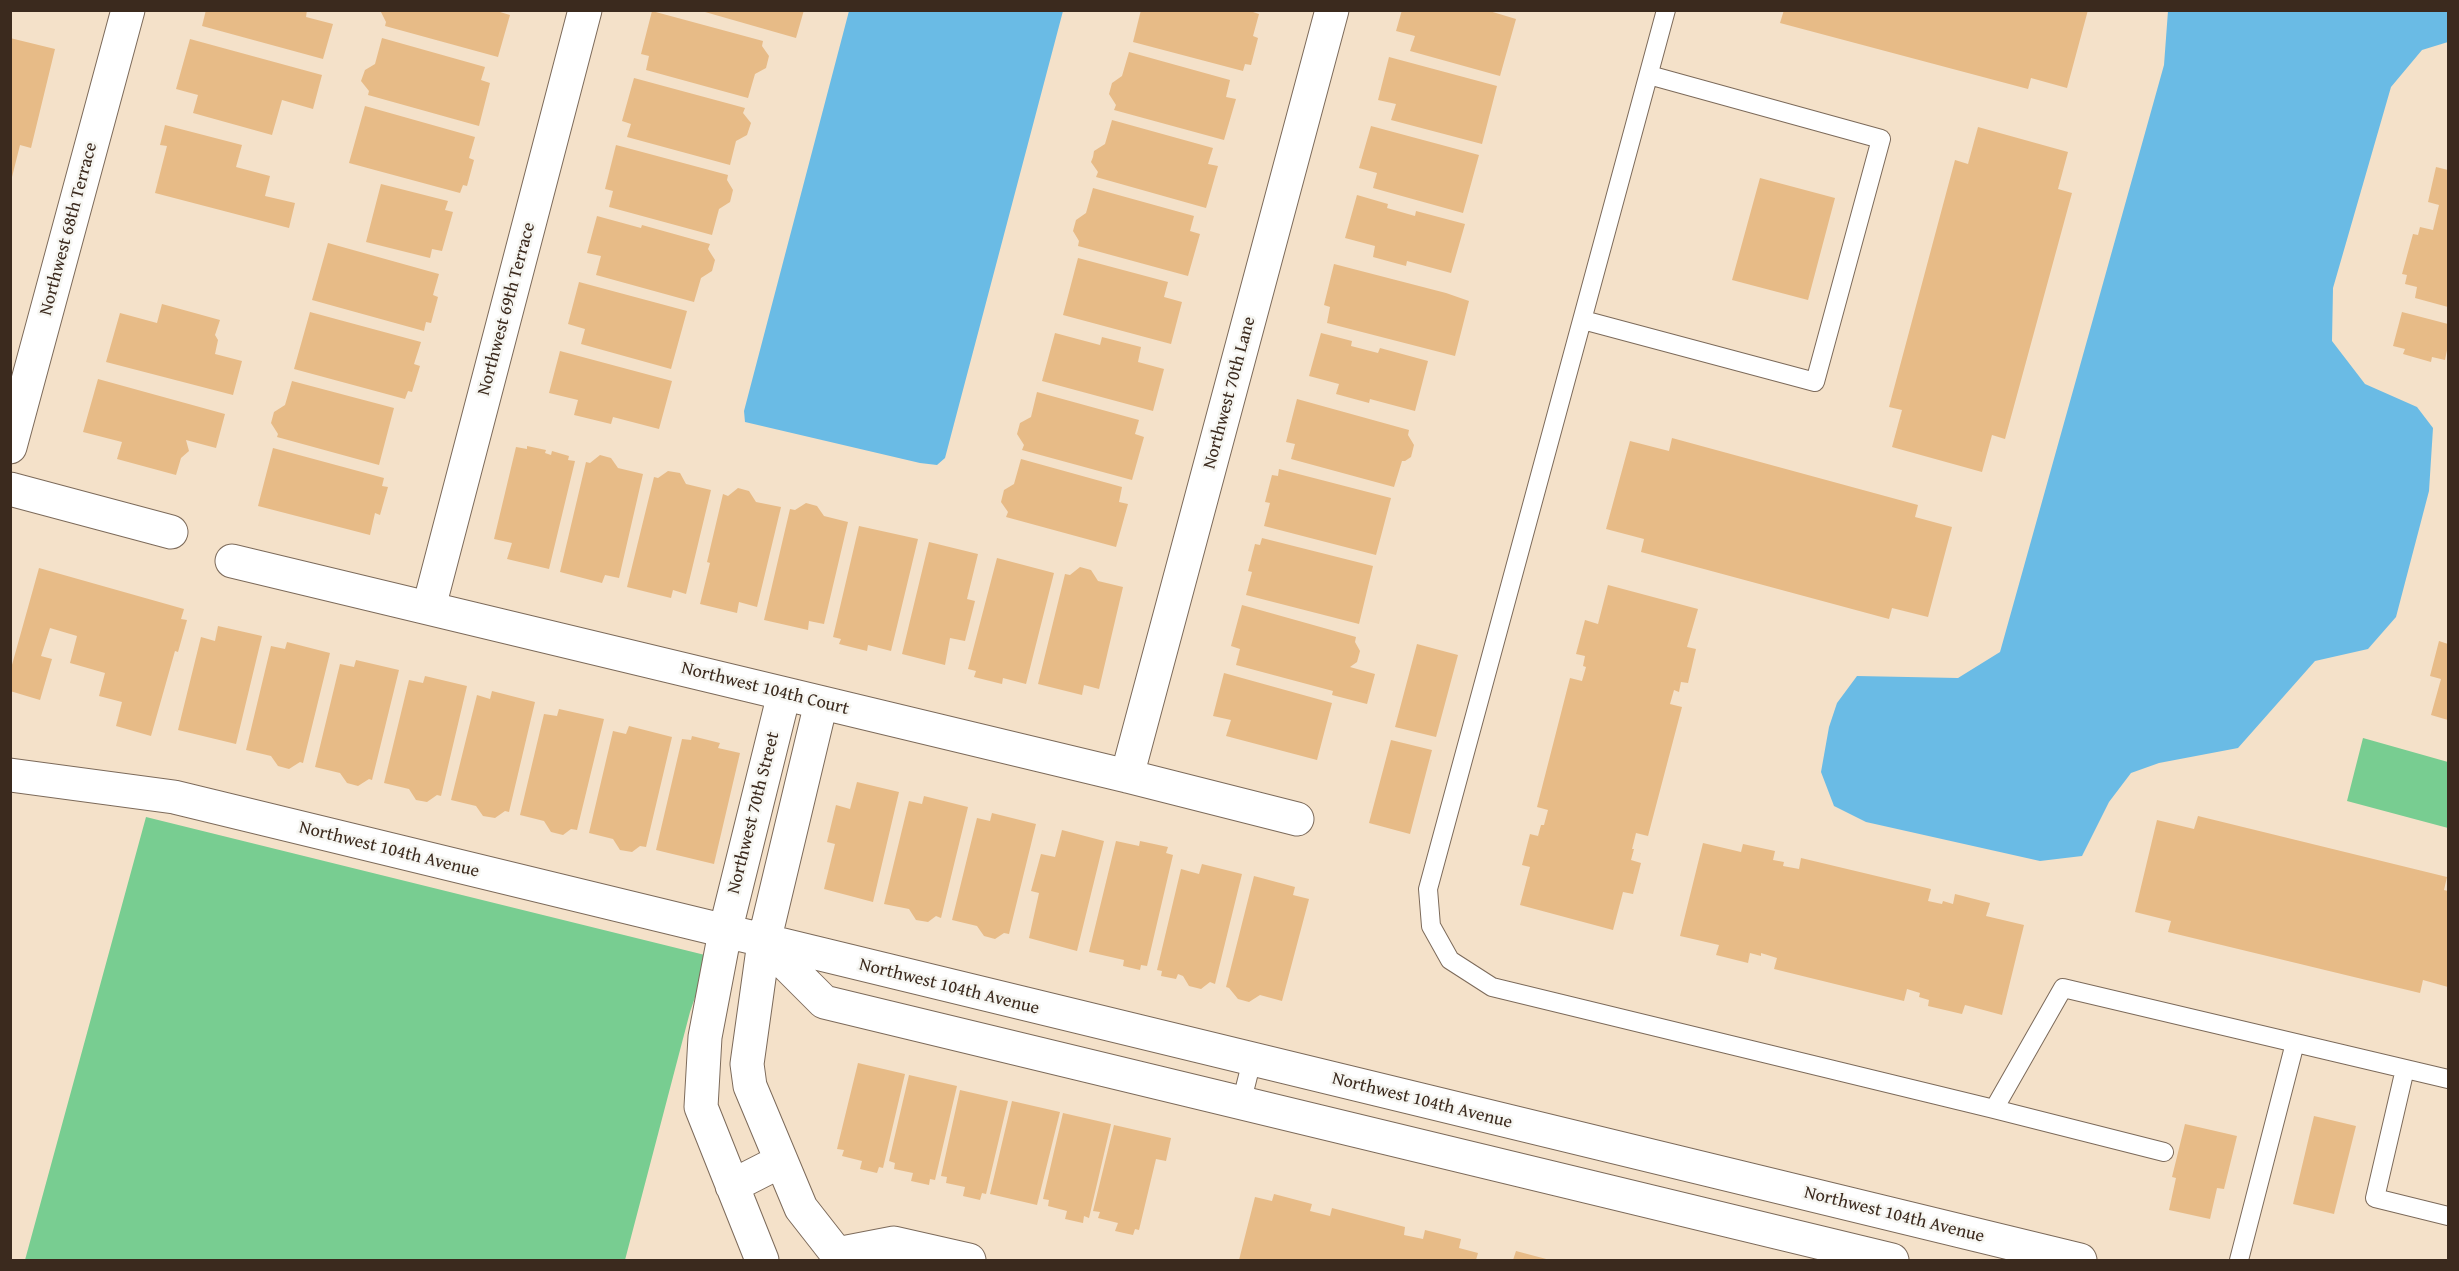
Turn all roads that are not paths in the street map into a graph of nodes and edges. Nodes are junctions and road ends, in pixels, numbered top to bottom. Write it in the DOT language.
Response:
graph roads {
  1 [pos="128,10"];
  2 [pos="585,10"];
  3 [pos="1332,10"];
  4 [pos="1666,10"];
  5 [pos="1649,75"];
  6 [pos="1583,320"];
  7 [pos="10,447"];
  8 [pos="10,489"];
  9 [pos="171,532"];
  10 [pos="232,561"];
  11 [pos="429,607"];
  12 [pos="784,694"];
  13 [pos="821,703"];
  14 [pos="10,775"];
  15 [pos="1128,776"];
  16 [pos="755,813"];
  17 [pos="1297,819"];
  18 [pos="792,822"];
  19 [pos="725,932"];
  20 [pos="764,942"];
  21 [pos="2295,1042"];
  22 [pos="1252,1060"];
  23 [pos="2405,1069"];
  24 [pos="2448,1079"];
  25 [pos="1241,1104"];
  26 [pos="1994,1109"];
  27 [pos="2164,1152"];
  28 [pos="781,1161"];
  29 [pos="732,1186"];
  30 [pos="1843,1203"];
  31 [pos="2448,1216"];
  32 [pos="1828,1253"];
  33 [pos="835,1257"];
  34 [pos="762,1260"];
  35 [pos="969,1260"];
  36 [pos="1892,1260"];
  37 [pos="2080,1260"];
  38 [pos="2239,1260"];
  1 -- 7 [label="street, Northwest 68th Terrace"];
  2 -- 11 [label="street, Northwest 69th Terrace"];
  3 -- 15 [label="street, Northwest 70th Lane"];
  4 -- 5 [label="lane"];
  5 -- 6 [label="lane"];
  5 -- 6 [label="lane"];
  6 -- 26 [label="lane"];
  8 -- 9 [label="street"];
  10 -- 11 [label="street, Northwest 104th Court"];
  11 -- 12 [label="street, Northwest 104th Court"];
  12 -- 13 [label="street, Northwest 104th Court"];
  12 -- 16 [label="street, Northwest 70th Street"];
  13 -- 15 [label="street, Northwest 104th Court"];
  13 -- 18 [label="street"];
  14 -- 19 [label="street, Northwest 104th Avenue"];
  15 -- 17 [label="street, Northwest 104th Court"];
  16 -- 18 [label="street"];
  16 -- 19 [label="street, Northwest 70th Street"];
  18 -- 20 [label="street"];
  19 -- 20 [label="street, Northwest 104th Avenue"];
  19 -- 29 [label="street, Northwest 70th Street"];
  20 -- 22 [label="street, Northwest 104th Avenue"];
  20 -- 25 [label="street"];
  20 -- 28 [label="street"];
  21 -- 23 [label="lane"];
  21 -- 26 [label="lane"];
  21 -- 38 [label="lane"];
  22 -- 25 [label="lane"];
  22 -- 30 [label="street, Northwest 104th Avenue"];
  23 -- 24 [label="lane"];
  23 -- 31 [label="lane"];
  25 -- 32 [label="street"];
  26 -- 27 [label="lane"];
  28 -- 29 [label="street"];
  28 -- 33 [label="street"];
  29 -- 34 [label="street, Northwest 70th Street"];
  30 -- 32 [label="street"];
  30 -- 37 [label="street, Northwest 104th Avenue"];
  32 -- 36 [label="street"];
  33 -- 35 [label="street"];
}
